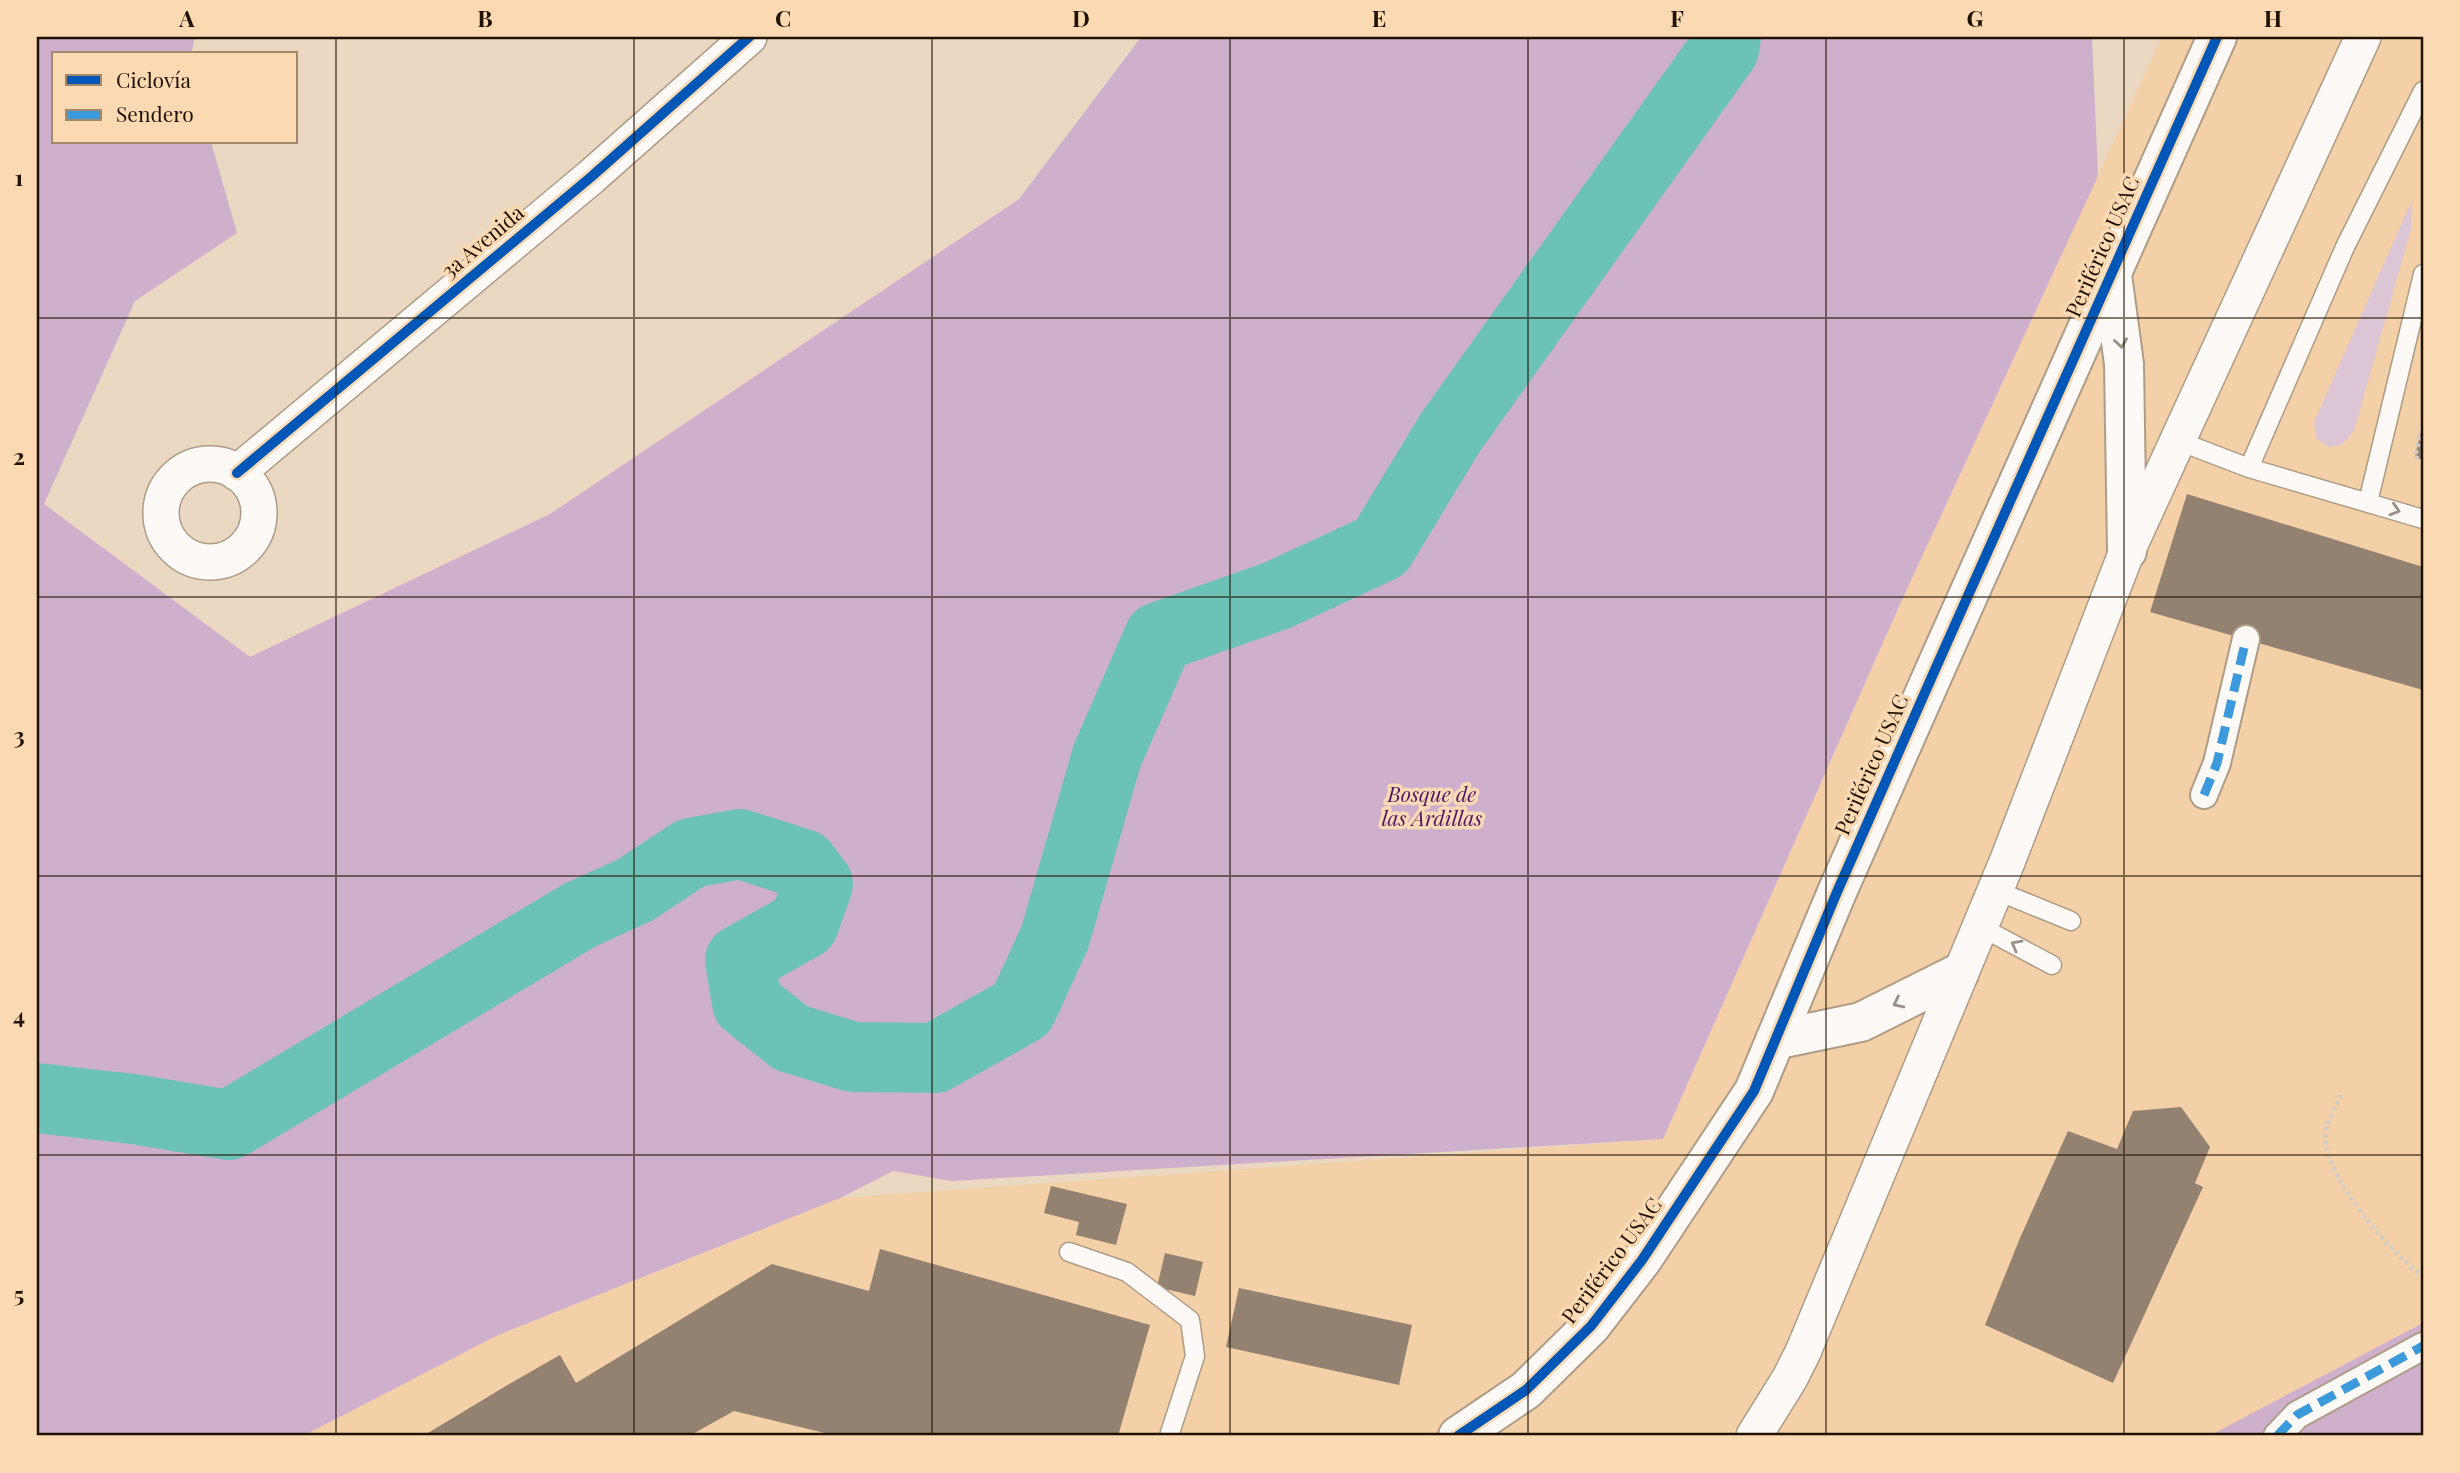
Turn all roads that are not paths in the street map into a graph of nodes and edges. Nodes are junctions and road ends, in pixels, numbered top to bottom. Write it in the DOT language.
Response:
graph roads {
  1 [pos="749,37"];
  2 [pos="2217,37"];
  3 [pos="2363,37"];
  4 [pos="2423,91"];
  5 [pos="2423,274"];
  6 [pos="2112,275"];
  7 [pos="2176,440"];
  8 [pos="2249,468"];
  9 [pos="237,472"];
  10 [pos="2368,502"];
  11 [pos="2423,519"];
  12 [pos="2127,551"];
  13 [pos="2246,639"];
  14 [pos="2204,795"];
  15 [pos="1995,890"];
  16 [pos="2071,921"];
  17 [pos="1979,926"];
  18 [pos="2052,965"];
  19 [pos="1959,973"];
  20 [pos="1775,1040"];
  21 [pos="1069,1252"];
  22 [pos="2423,1346"];
  23 [pos="1169,1436"];
  24 [pos="1458,1436"];
  25 [pos="1754,1436"];
  26 [pos="2277,1436"];
  1 -- 9 [label="street, 3a Avenida"];
  2 -- 6 [label="street, Periférico USAC"];
  3 -- 7 [label="street"];
  4 -- 8 [label="lane"];
  5 -- 10 [label="lane"];
  6 -- 12 [label="street, one-way"];
  6 -- 20 [label="street, Periférico USAC"];
  7 -- 8 [label="lane"];
  7 -- 12 [label="street"];
  8 -- 10 [label="lane"];
  10 -- 11 [label="lane, one-way"];
  12 -- 15 [label="street"];
  13 -- 14 [label="street"];
  15 -- 16 [label="lane"];
  15 -- 17 [label="street"];
  18 -- 17 [label="lane, one-way"];
  17 -- 19 [label="street"];
  19 -- 20 [label="street, one-way"];
  19 -- 25 [label="street"];
  20 -- 24 [label="street, Periférico USAC"];
  21 -- 23 [label="lane"];
  22 -- 26 [label="street"];
}
